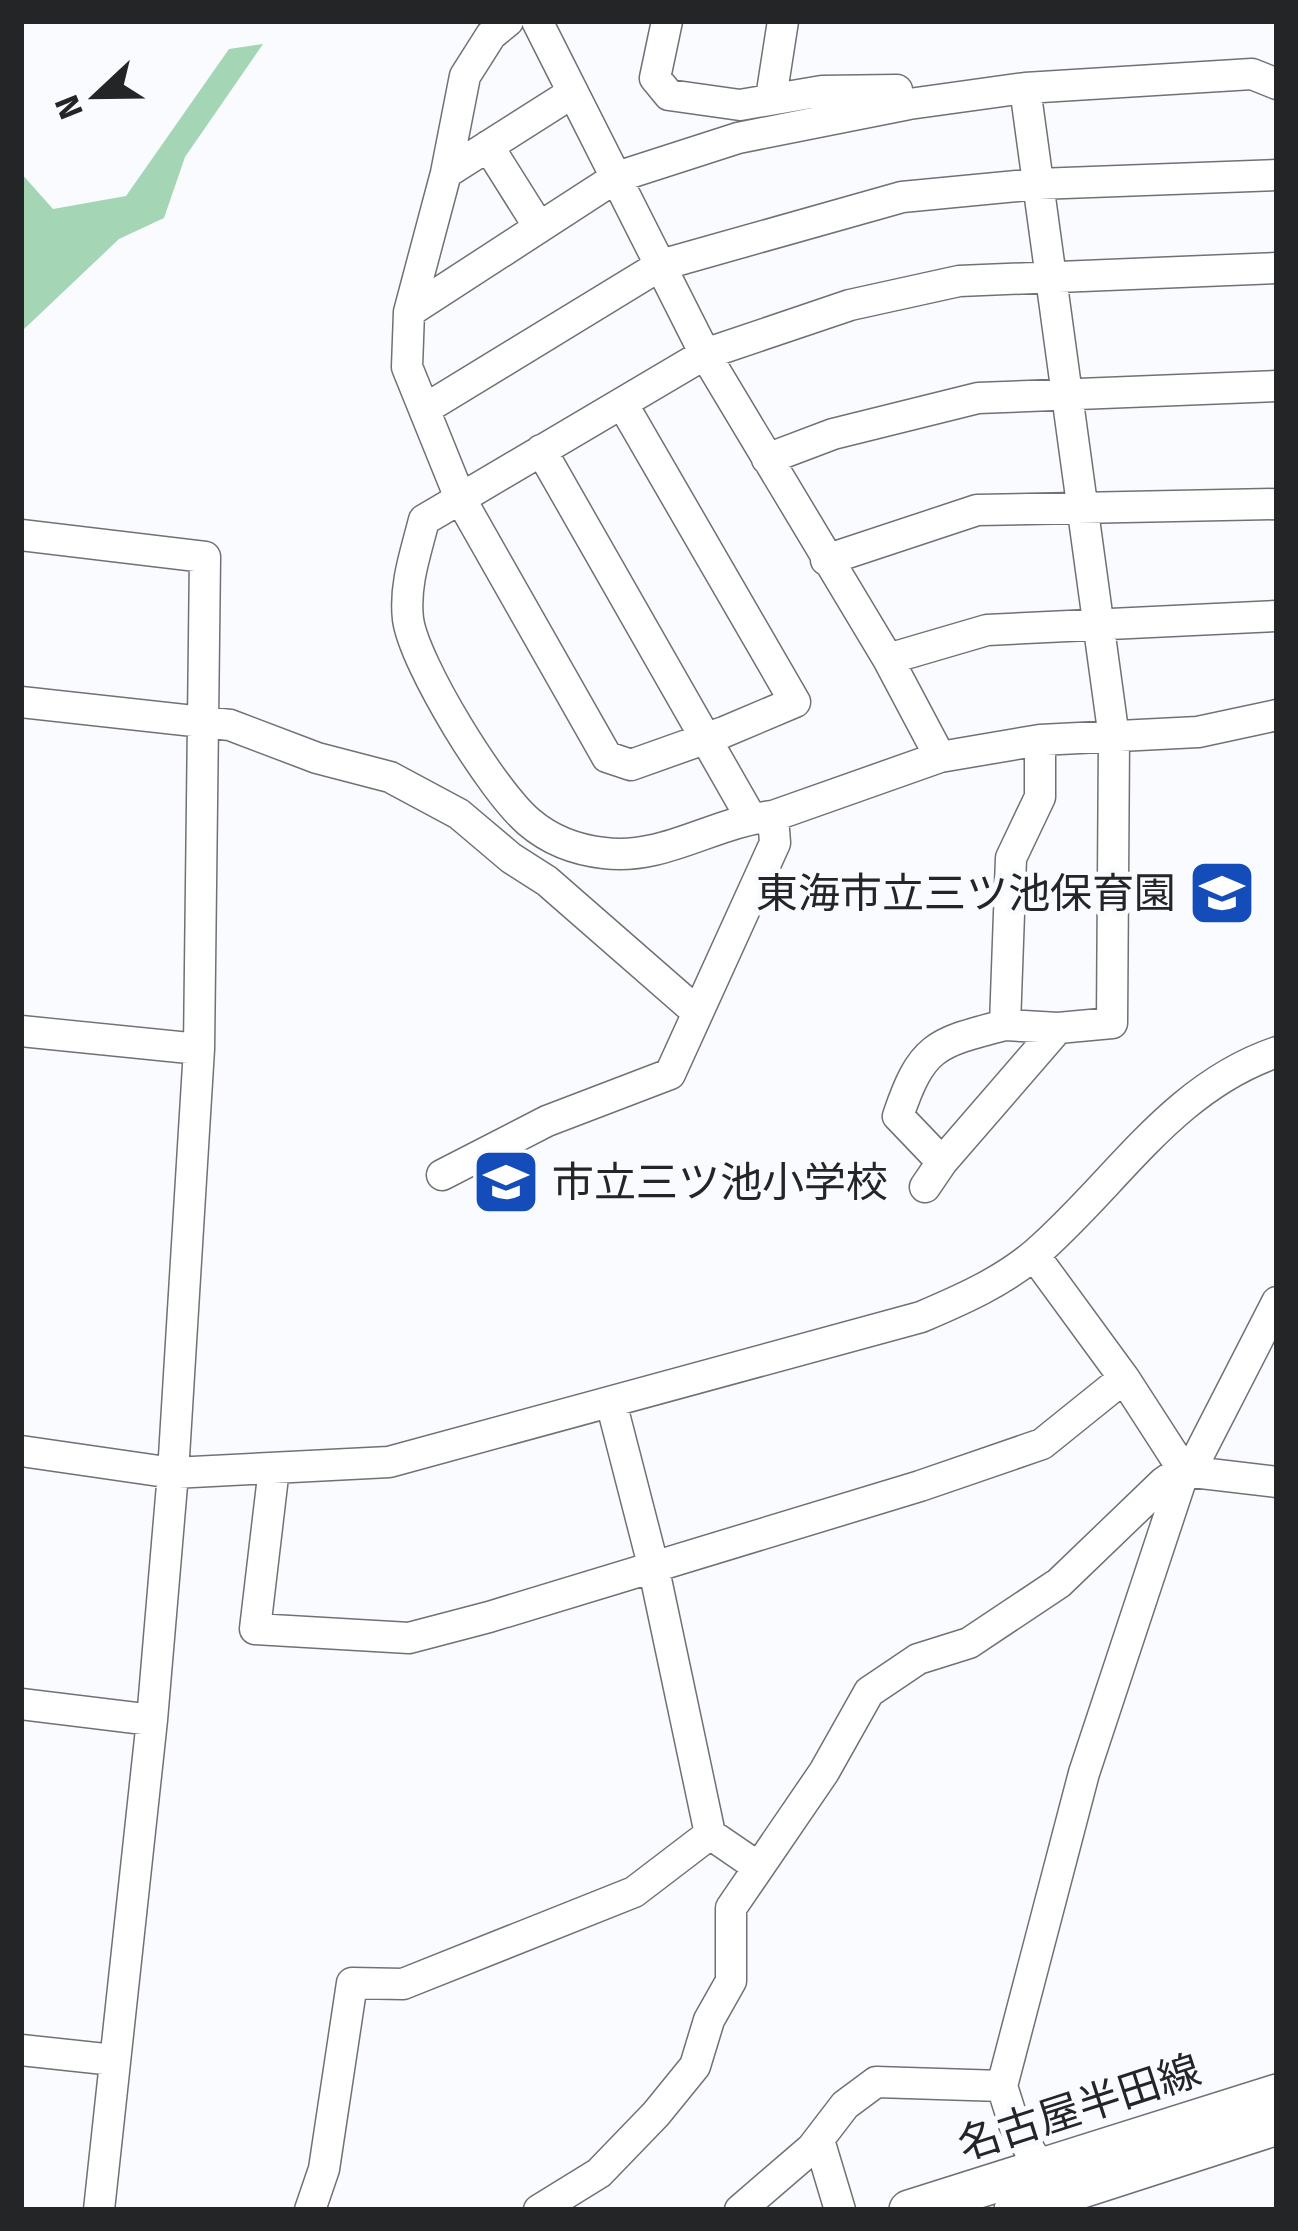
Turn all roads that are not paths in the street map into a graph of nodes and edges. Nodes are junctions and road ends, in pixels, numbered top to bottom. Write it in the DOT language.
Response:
graph roads {
  1 [pos="508,21"];
  2 [pos="537,21"];
  3 [pos="667,21"];
  4 [pos="783,21"];
  5 [pos="1277,85"];
  6 [pos="1025,88"];
  7 [pos="572,93"];
  8 [pos="772,98"];
  9 [pos="908,104"];
  10 [pos="488,146"];
  11 [pos="446,173"];
  12 [pos="1277,175"];
  13 [pos="617,177"];
  14 [pos="1038,184"];
  15 [pos="539,227"];
  16 [pos="661,265"];
  17 [pos="1277,268"];
  18 [pos="1050,275"];
  19 [pos="409,312"];
  20 [pos="705,355"];
  21 [pos="1277,386"];
  22 [pos="1067,394"];
  23 [pos="622,403"];
  24 [pos="425,409"];
  25 [pos="542,451"];
  26 [pos="767,459"];
  27 [pos="460,498"];
  28 [pos="1277,504"];
  29 [pos="1084,509"];
  30 [pos="21,535"];
  31 [pos="826,560"];
  32 [pos="1277,616"];
  33 [pos="1099,623"];
  34 [pos="888,659"];
  35 [pos="21,702"];
  36 [pos="1277,715"];
  37 [pos="202,725"];
  38 [pos="706,738"];
  39 [pos="1114,738"];
  40 [pos="1040,740"];
  41 [pos="940,757"];
  42 [pos="762,817"];
  43 [pos="697,1012"];
  44 [pos="1005,1025"];
  45 [pos="1058,1028"];
  46 [pos="21,1031"];
  47 [pos="199,1049"];
  48 [pos="1277,1052"];
  49 [pos="442,1175"];
  50 [pos="1034,1255"];
  51 [pos="1277,1302"];
  52 [pos="1124,1378"];
  53 [pos="611,1402"];
  54 [pos="21,1451"];
  55 [pos="274,1468"];
  56 [pos="1184,1471"];
  57 [pos="172,1473"];
  58 [pos="1277,1482"];
  59 [pos="653,1565"];
  60 [pos="21,1704"];
  61 [pos="152,1720"];
  62 [pos="710,1834"];
  63 [pos="758,1867"];
  64 [pos="21,2050"];
  65 [pos="114,2060"];
  66 [pos="1002,2086"];
  67 [pos="1277,2094"];
  68 [pos="1277,2125"];
  69 [pos="818,2140"];
  70 [pos="1055,2192"];
  71 [pos="99,2210"];
  72 [pos="310,2210"];
  73 [pos="539,2210"];
  74 [pos="740,2210"];
  75 [pos="840,2210"];
  76 [pos="909,2210"];
  77 [pos="1014,2210"];
  1 -- 11 [label="street"];
  2 -- 7 [label="street"];
  3 -- 8 [label="street"];
  4 -- 8 [label="street"];
  5 -- 6 [label="street"];
  6 -- 9 [label="street"];
  6 -- 14 [label="street"];
  7 -- 10 [label="street"];
  7 -- 13 [label="street"];
  8 -- 9 [label="street"];
  9 -- 13 [label="street"];
  10 -- 11 [label="street"];
  10 -- 15 [label="street"];
  11 -- 19 [label="street"];
  12 -- 14 [label="street"];
  13 -- 15 [label="street"];
  13 -- 16 [label="street"];
  14 -- 16 [label="street"];
  14 -- 18 [label="street"];
  15 -- 19 [label="street"];
  16 -- 20 [label="street"];
  16 -- 24 [label="street"];
  17 -- 18 [label="street"];
  18 -- 20 [label="street"];
  18 -- 22 [label="street"];
  19 -- 24 [label="street"];
  20 -- 23 [label="street"];
  20 -- 26 [label="street"];
  21 -- 22 [label="street"];
  22 -- 26 [label="street"];
  22 -- 29 [label="street"];
  23 -- 25 [label="street"];
  23 -- 38 [label="street"];
  24 -- 27 [label="street"];
  25 -- 27 [label="street"];
  25 -- 38 [label="street"];
  26 -- 31 [label="street"];
  27 -- 38 [label="street"];
  27 -- 42 [label="street"];
  28 -- 29 [label="street"];
  29 -- 31 [label="street"];
  29 -- 33 [label="street"];
  30 -- 37 [label="street"];
  31 -- 34 [label="street"];
  32 -- 33 [label="street"];
  33 -- 34 [label="street"];
  33 -- 39 [label="street"];
  34 -- 41 [label="street"];
  35 -- 37 [label="street"];
  36 -- 39 [label="street"];
  37 -- 43 [label="street"];
  37 -- 47 [label="street"];
  38 -- 42 [label="street"];
  39 -- 40 [label="street"];
  39 -- 45 [label="street"];
  40 -- 41 [label="street"];
  40 -- 44 [label="street"];
  41 -- 42 [label="street"];
  42 -- 43 [label="street"];
  43 -- 49 [label="street"];
  44 -- 45 [label="street"];
  44 -- 45 [label="street"];
  46 -- 47 [label="street"];
  47 -- 57 [label="street"];
  48 -- 50 [label="street"];
  50 -- 52 [label="street"];
  50 -- 53 [label="street"];
  51 -- 56 [label="street"];
  52 -- 56 [label="street"];
  52 -- 59 [label="street"];
  53 -- 55 [label="street"];
  53 -- 59 [label="street"];
  54 -- 57 [label="street"];
  55 -- 57 [label="street"];
  55 -- 59 [label="street"];
  56 -- 58 [label="street"];
  56 -- 63 [label="street"];
  56 -- 66 [label="street"];
  57 -- 61 [label="street"];
  59 -- 62 [label="street"];
  60 -- 61 [label="street"];
  61 -- 65 [label="street"];
  62 -- 63 [label="street"];
  62 -- 72 [label="street"];
  63 -- 73 [label="street"];
  64 -- 65 [label="street"];
  65 -- 71 [label="street"];
  66 -- 69 [label="street"];
  66 -- 70 [label="street"];
  67 -- 70 [label="main road, 名古屋半田線"];
  68 -- 70 [label="main road, 名古屋半田線"];
  69 -- 74 [label="street"];
  69 -- 75 [label="street"];
  70 -- 76 [label="main road, 名古屋半田線"];
  70 -- 77 [label="main road, 名古屋半田線"];
}
